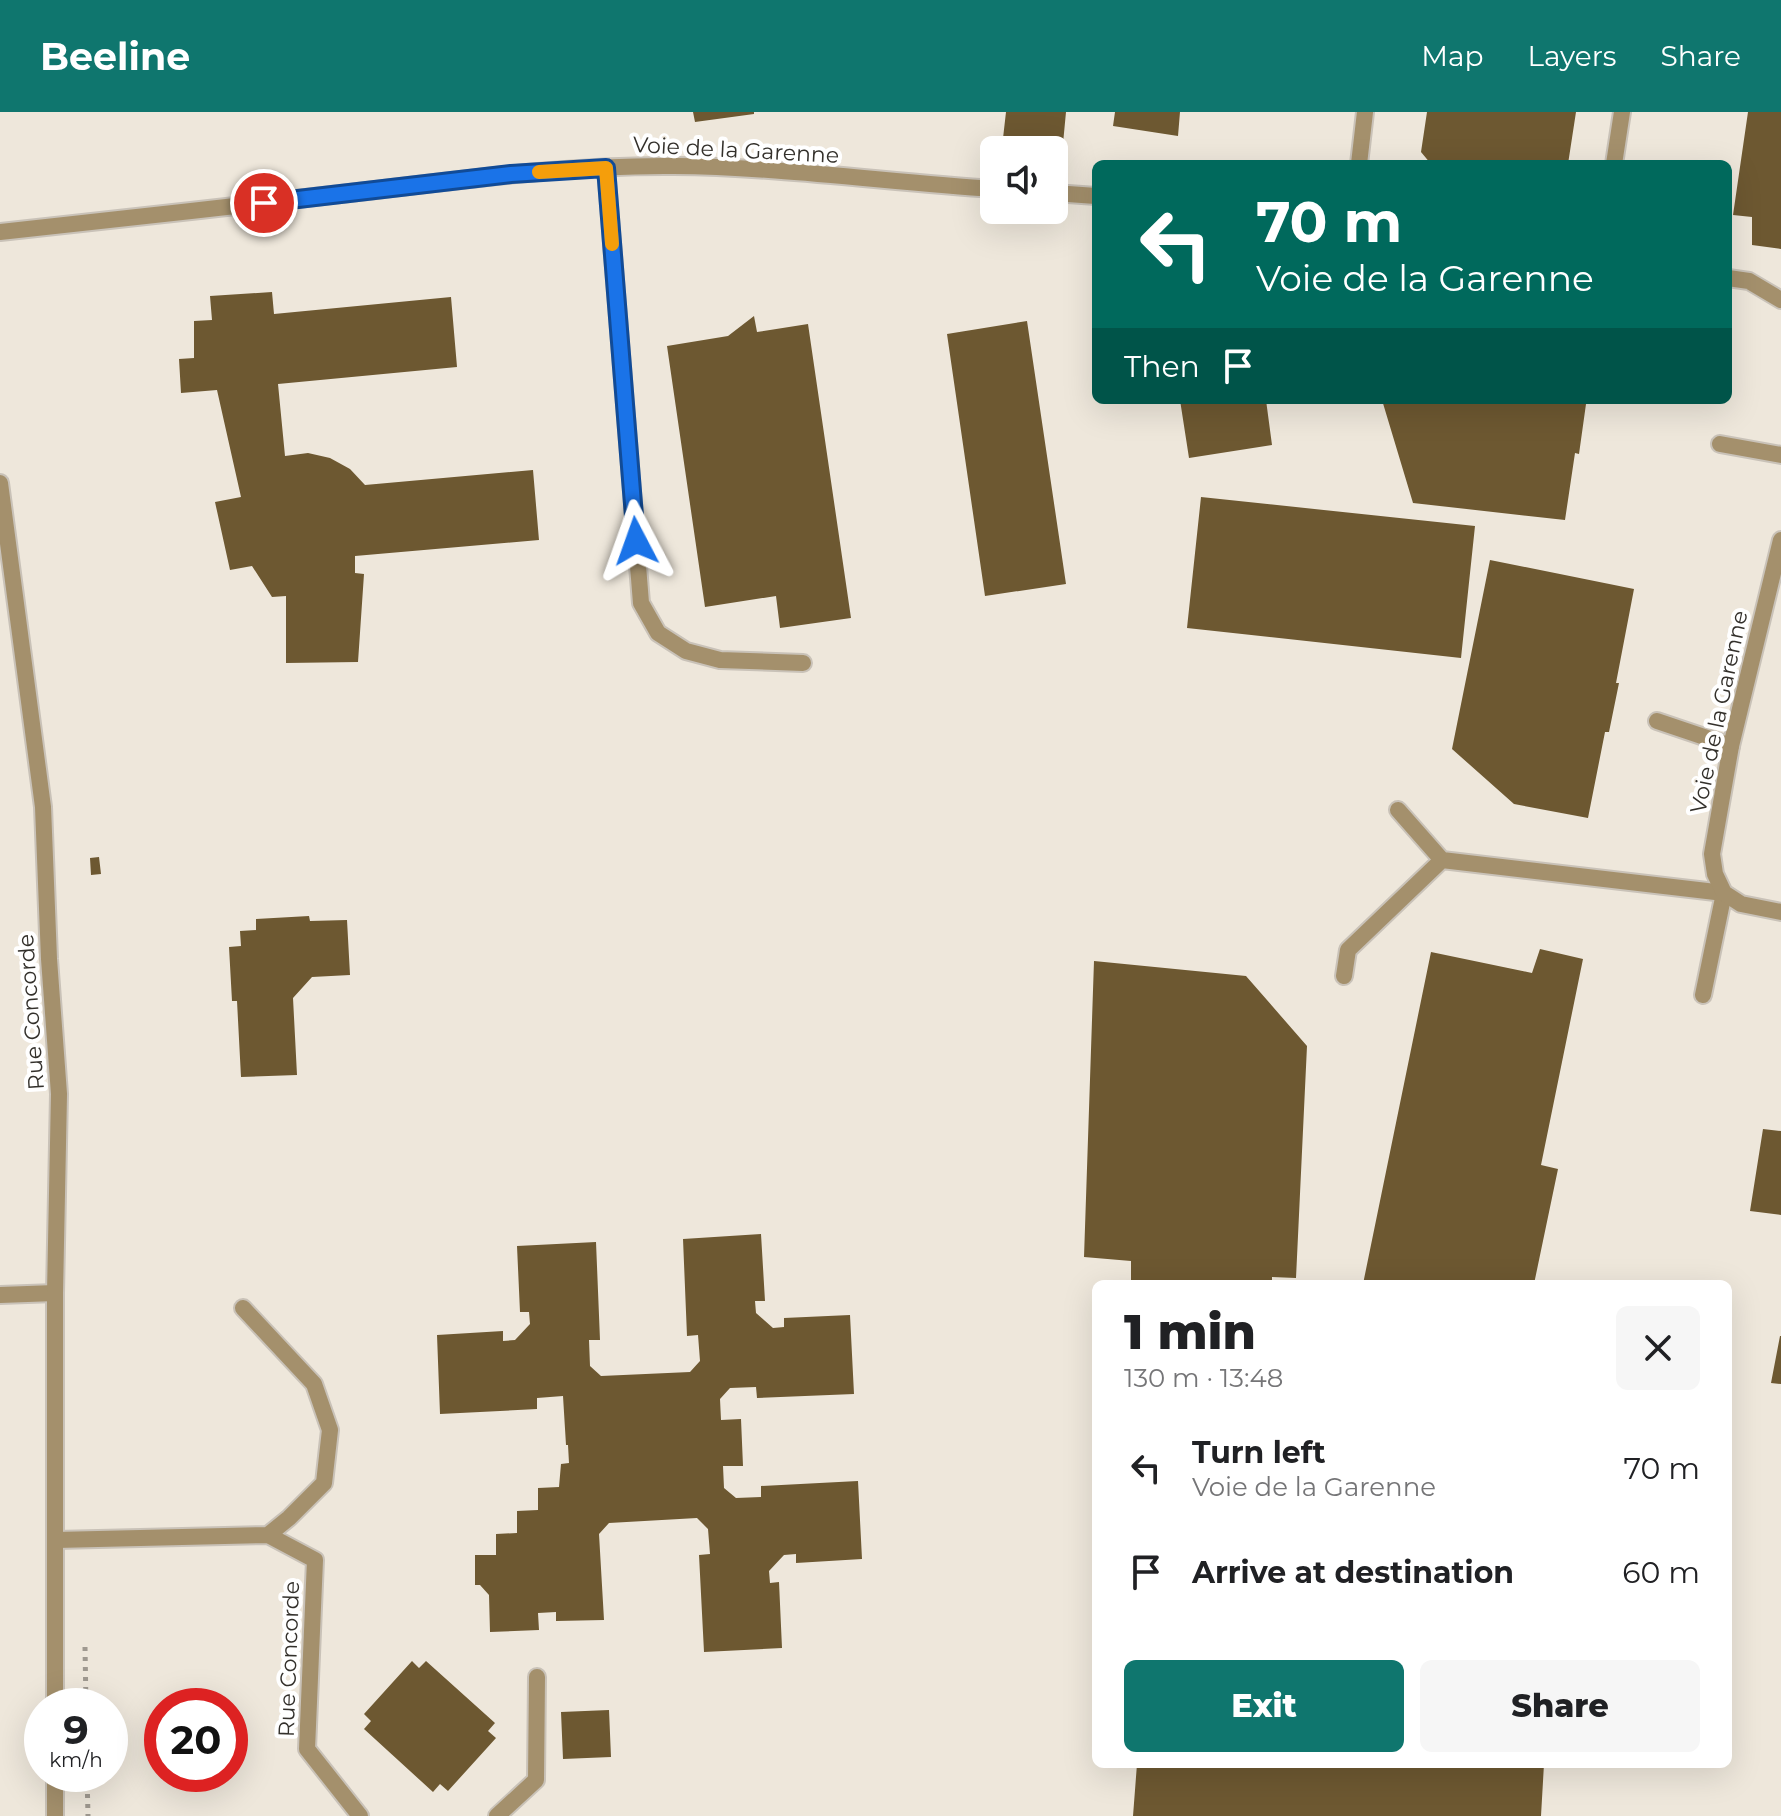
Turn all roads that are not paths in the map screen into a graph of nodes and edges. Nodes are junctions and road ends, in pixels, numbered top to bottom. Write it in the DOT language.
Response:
graph roads {
  1 [pos="1365,112"];
  2 [pos="1622,112"];
  3 [pos="1359,160"];
  4 [pos="1615,160"];
  5 [pos="606,168"];
  6 [pos="980,188"];
  7 [pos="1068,194"];
  8 [pos="1092,196"];
  9 [pos="0,232"];
  10 [pos="1732,279"];
  11 [pos="1781,300"];
  12 [pos="1720,444"];
  13 [pos="1781,455"];
  14 [pos="0,483"];
  15 [pos="1781,540"];
  16 [pos="803,663"];
  17 [pos="1657,721"];
  18 [pos="1731,746"];
  19 [pos="1398,810"];
  20 [pos="1442,860"];
  21 [pos="1724,893"];
  22 [pos="1781,912"];
  23 [pos="1344,976"];
  24 [pos="1703,995"];
  25 [pos="55,1293"];
  26 [pos="0,1295"];
  27 [pos="243,1308"];
  28 [pos="268,1535"];
  29 [pos="56,1540"];
  30 [pos="537,1677"];
  31 [pos="55,1688"];
  32 [pos="55,1792"];
  33 [pos="55,1816"];
  34 [pos="360,1816"];
  35 [pos="497,1816"];
  1 -- 3 [label="street"];
  2 -- 4 [label="street"];
  5 -- 6 [label="street, Voie de la Garenne"];
  5 -- 9 [label="street, Voie de la Garenne"];
  5 -- 16 [label="street"];
  7 -- 8 [label="street"];
  10 -- 11 [label="street"];
  12 -- 13 [label="street"];
  14 -- 25 [label="street, Rue Concorde"];
  15 -- 18 [label="street, Voie de la Garenne"];
  17 -- 18 [label="street"];
  18 -- 21 [label="street, Voie de la Garenne"];
  19 -- 20 [label="street"];
  20 -- 21 [label="street"];
  20 -- 23 [label="street"];
  21 -- 22 [label="street"];
  21 -- 24 [label="street"];
  25 -- 26 [label="street"];
  25 -- 29 [label="street, Rue Concorde"];
  27 -- 28 [label="street"];
  28 -- 29 [label="street, Rue Concorde"];
  28 -- 34 [label="street, Rue Concorde"];
  29 -- 31 [label="street, Rue Concorde"];
  30 -- 35 [label="street"];
  32 -- 33 [label="street"];
}
